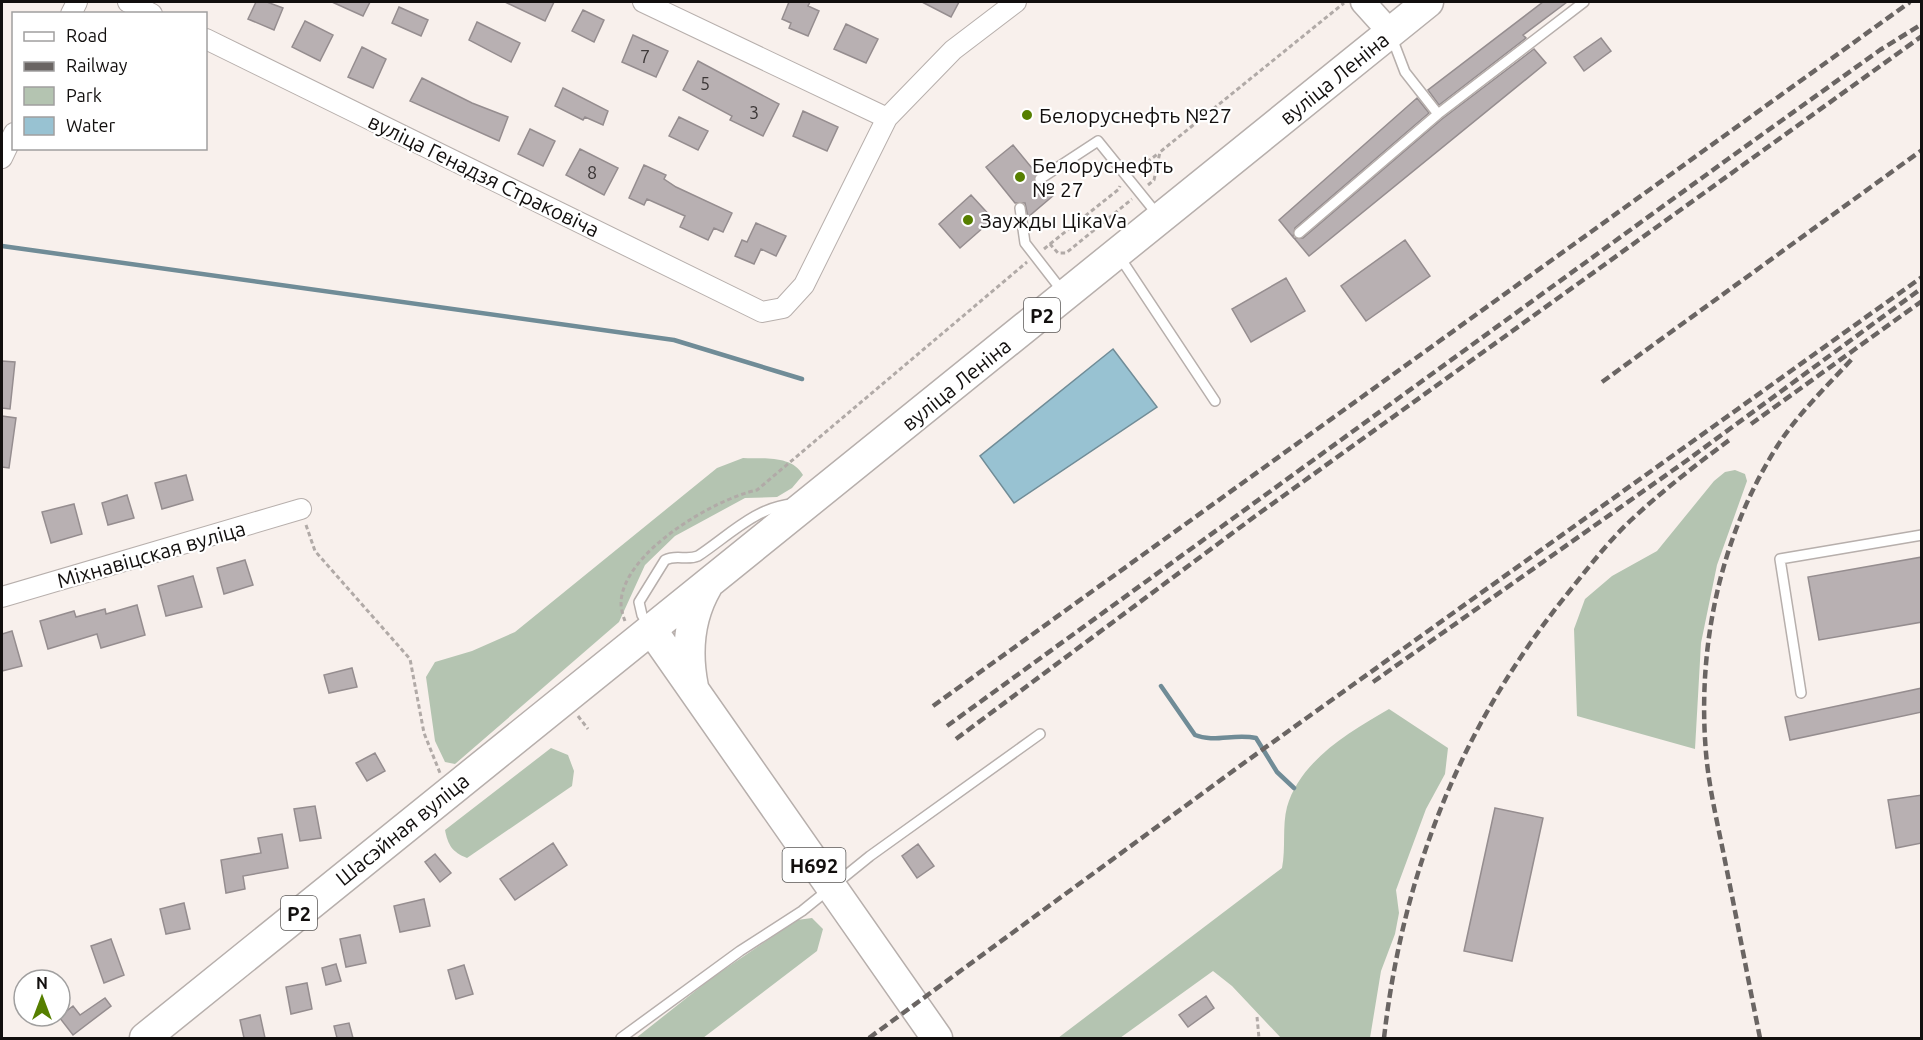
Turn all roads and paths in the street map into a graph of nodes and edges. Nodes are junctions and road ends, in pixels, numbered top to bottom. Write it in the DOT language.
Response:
graph roads {
  1 [pos="128,2"];
  2 [pos="644,2"];
  3 [pos="1016,2"];
  4 [pos="1347,2"];
  5 [pos="1363,2"];
  6 [pos="1428,2"];
  7 [pos="1584,2"];
  8 [pos="148,12"];
  9 [pos="1390,32"];
  10 [pos="207,39"];
  11 [pos="1438,114"];
  12 [pos="887,118"];
  13 [pos="12,138"];
  14 [pos="1160,152"];
  15 [pos="2,158"];
  16 [pos="1127,177"];
  17 [pos="1040,178"];
  18 [pos="1139,192"];
  19 [pos="1020,208"];
  20 [pos="1161,218"];
  21 [pos="1299,233"];
  22 [pos="1050,244"];
  23 [pos="1117,254"];
  24 [pos="1036,256"];
  25 [pos="1066,296"];
  26 [pos="1215,401"];
  27 [pos="807,503"];
  28 [pos="301,509"];
  29 [pos="1922,535"];
  30 [pos="710,581"];
  31 [pos="2,597"];
  32 [pos="639,629"];
  33 [pos="693,690"];
  34 [pos="1801,693"];
  35 [pos="1040,734"];
  36 [pos="453,787"];
  37 [pos="830,888"];
  38 [pos="1257,1017"];
  39 [pos="145,1038"];
  40 [pos="621,1038"];
  41 [pos="937,1038"];
  42 [pos="1259,1038"];
  1 -- 8 [label="street"];
  2 -- 12 [label="street"];
  3 -- 12 [label="street"];
  4 -- 14 [label="path"];
  5 -- 9 [label="street"];
  6 -- 9 [label="main road, вуліца Леніна / Р2"];
  7 -- 11 [label="lane"];
  9 -- 11 [label="lane"];
  9 -- 20 [label="main road, вуліца Леніна / Р2"];
  10 -- 12 [label="street, вуліца Генадзя Страковіча"];
  11 -- 21 [label="lane"];
  13 -- 15 [label="street"];
  14 -- 16 [label="path"];
  14 -- 18 [label="path"];
  16 -- 17 [label="lane"];
  16 -- 18 [label="lane"];
  16 -- 22 [label="path"];
  18 -- 20 [label="lane"];
  18 -- 22 [label="path"];
  19 -- 24 [label="lane"];
  20 -- 23 [label="main road, вуліца Леніна / Р2"];
  22 -- 24 [label="path"];
  23 -- 25 [label="main road, вуліца Леніна / Р2"];
  23 -- 26 [label="lane"];
  24 -- 25 [label="lane"];
  24 -- 32 [label="path"];
  25 -- 27 [label="main road, вуліца Леніна / Р2"];
  27 -- 30 [label="main road, вуліца Леніна / Р2"];
  27 -- 32 [label="lane"];
  28 -- 31 [label="street, Міхнавіцская вуліца"];
  28 -- 36 [label="path"];
  29 -- 34 [label="lane"];
  30 -- 32 [label="main road, вуліца Леніна / Р2"];
  30 -- 33 [label="main road"];
  32 -- 33 [label="main road, Н692"];
  32 -- 36 [label="main road, Шасэйная вуліца / Р2"];
  33 -- 37 [label="main road, Н692"];
  35 -- 37 [label="lane"];
  36 -- 39 [label="main road, Шасэйная вуліца / Р2"];
  37 -- 40 [label="lane"];
  37 -- 41 [label="main road, Н692"];
  38 -- 42 [label="path"];
}
